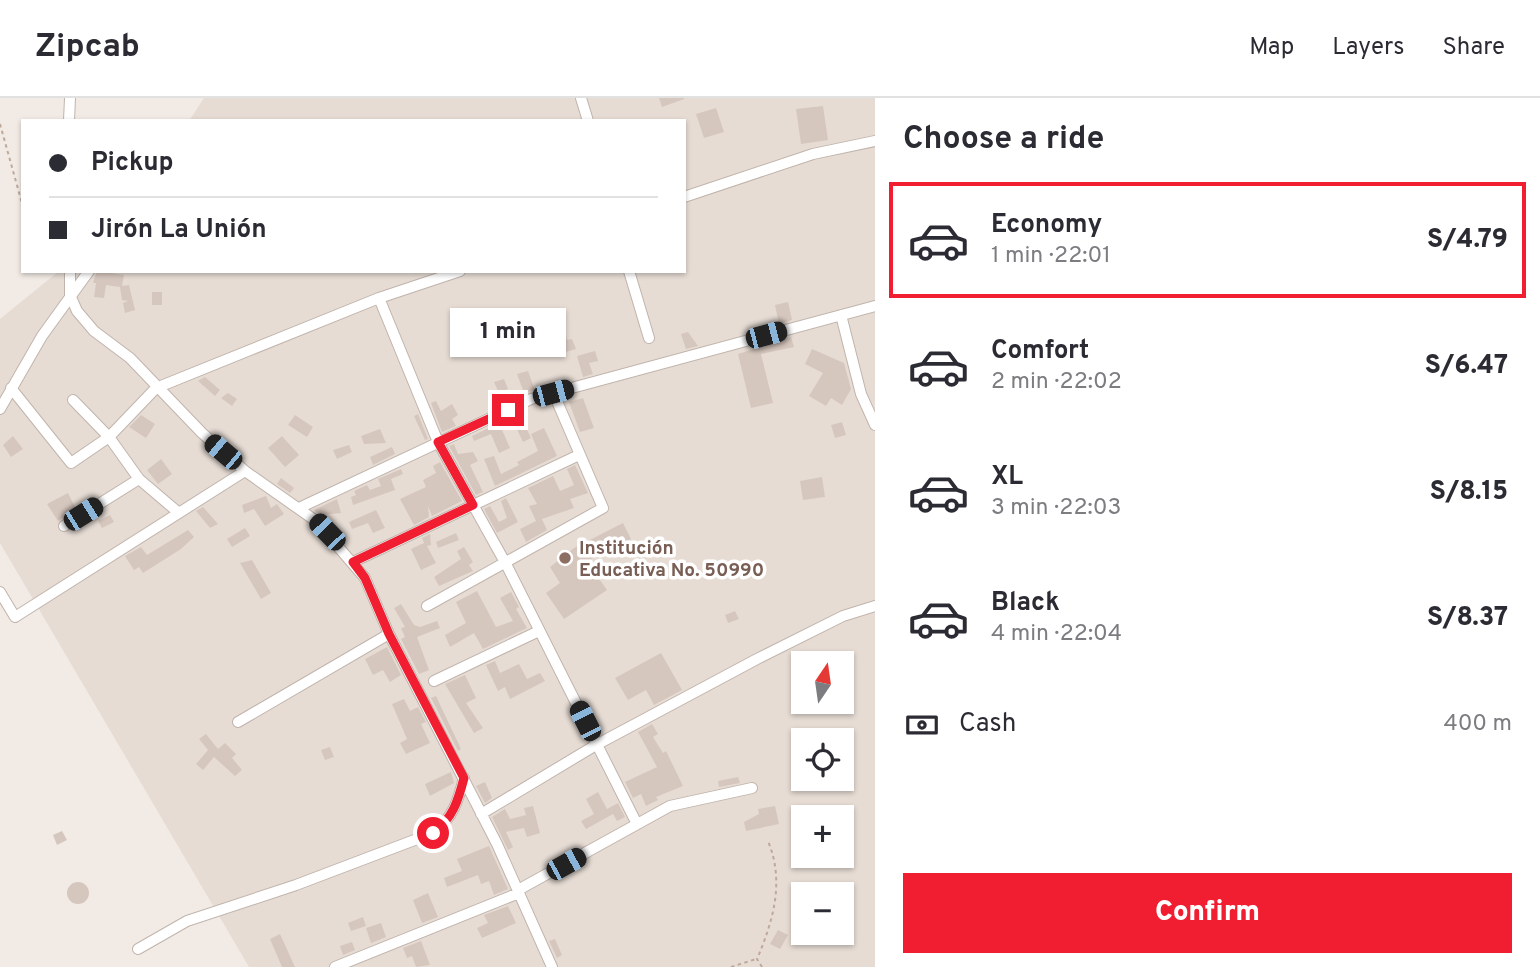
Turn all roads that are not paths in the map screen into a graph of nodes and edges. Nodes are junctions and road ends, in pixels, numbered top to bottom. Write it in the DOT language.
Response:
graph roads {
  1 [pos="70,98"];
  2 [pos="582,98"];
  3 [pos="69,119"];
  4 [pos="587,119"];
  5 [pos="875,141"];
  6 [pos="686,196"];
  7 [pos="70,273"];
  8 [pos="88,273"];
  9 [pos="454,273"];
  10 [pos="630,273"];
  11 [pos="71,295"];
  12 [pos="379,298"];
  13 [pos="875,306"];
  14 [pos="841,315"];
  15 [pos="649,338"];
  16 [pos="11,388"];
  17 [pos="156,388"];
  18 [pos="553,393"];
  19 [pos="73,400"];
  20 [pos="0,410"];
  21 [pos="875,425"];
  22 [pos="108,437"];
  23 [pos="438,442"];
  24 [pos="579,455"];
  25 [pos="245,471"];
  26 [pos="139,479"];
  27 [pos="473,505"];
  28 [pos="299,508"];
  29 [pos="179,513"];
  30 [pos="64,526"];
  31 [pos="353,562"];
  32 [pos="506,564"];
  33 [pos="0,592"];
  34 [pos="427,606"];
  35 [pos="875,606"];
  36 [pos="539,631"];
  37 [pos="389,634"];
  38 [pos="434,681"];
  39 [pos="238,722"];
  40 [pos="596,745"];
  41 [pos="464,778"];
  42 [pos="752,788"];
  43 [pos="481,814"];
  44 [pos="638,824"];
  45 [pos="519,892"];
  46 [pos="138,949"];
  47 [pos="335,967"];
  48 [pos="552,967"];
  1 -- 3 [label="street"];
  2 -- 4 [label="street"];
  5 -- 6 [label="street"];
  7 -- 11 [label="street"];
  8 -- 11 [label="street"];
  9 -- 12 [label="street"];
  10 -- 15 [label="street"];
  11 -- 16 [label="street"];
  11 -- 17 [label="street"];
  12 -- 17 [label="street"];
  12 -- 23 [label="street"];
  13 -- 14 [label="street"];
  14 -- 18 [label="street"];
  14 -- 21 [label="street"];
  16 -- 20 [label="street"];
  16 -- 22 [label="street"];
  17 -- 22 [label="street"];
  17 -- 25 [label="street"];
  18 -- 23 [label="street"];
  18 -- 24 [label="street"];
  19 -- 22 [label="street"];
  22 -- 26 [label="street"];
  23 -- 27 [label="street"];
  23 -- 28 [label="street"];
  24 -- 27 [label="street"];
  24 -- 32 [label="street"];
  25 -- 28 [label="street"];
  25 -- 29 [label="street"];
  26 -- 29 [label="street"];
  26 -- 30 [label="street"];
  27 -- 31 [label="street"];
  27 -- 32 [label="street"];
  28 -- 31 [label="street"];
  29 -- 33 [label="street"];
  31 -- 37 [label="street"];
  32 -- 34 [label="street"];
  32 -- 36 [label="street"];
  35 -- 40 [label="street"];
  36 -- 38 [label="street"];
  36 -- 40 [label="street"];
  37 -- 39 [label="street"];
  37 -- 41 [label="street"];
  40 -- 43 [label="street"];
  40 -- 44 [label="street"];
  41 -- 43 [label="street"];
  41 -- 46 [label="street"];
  42 -- 44 [label="street"];
  43 -- 45 [label="street"];
  44 -- 45 [label="street"];
  45 -- 47 [label="street"];
  45 -- 48 [label="street"];
}
